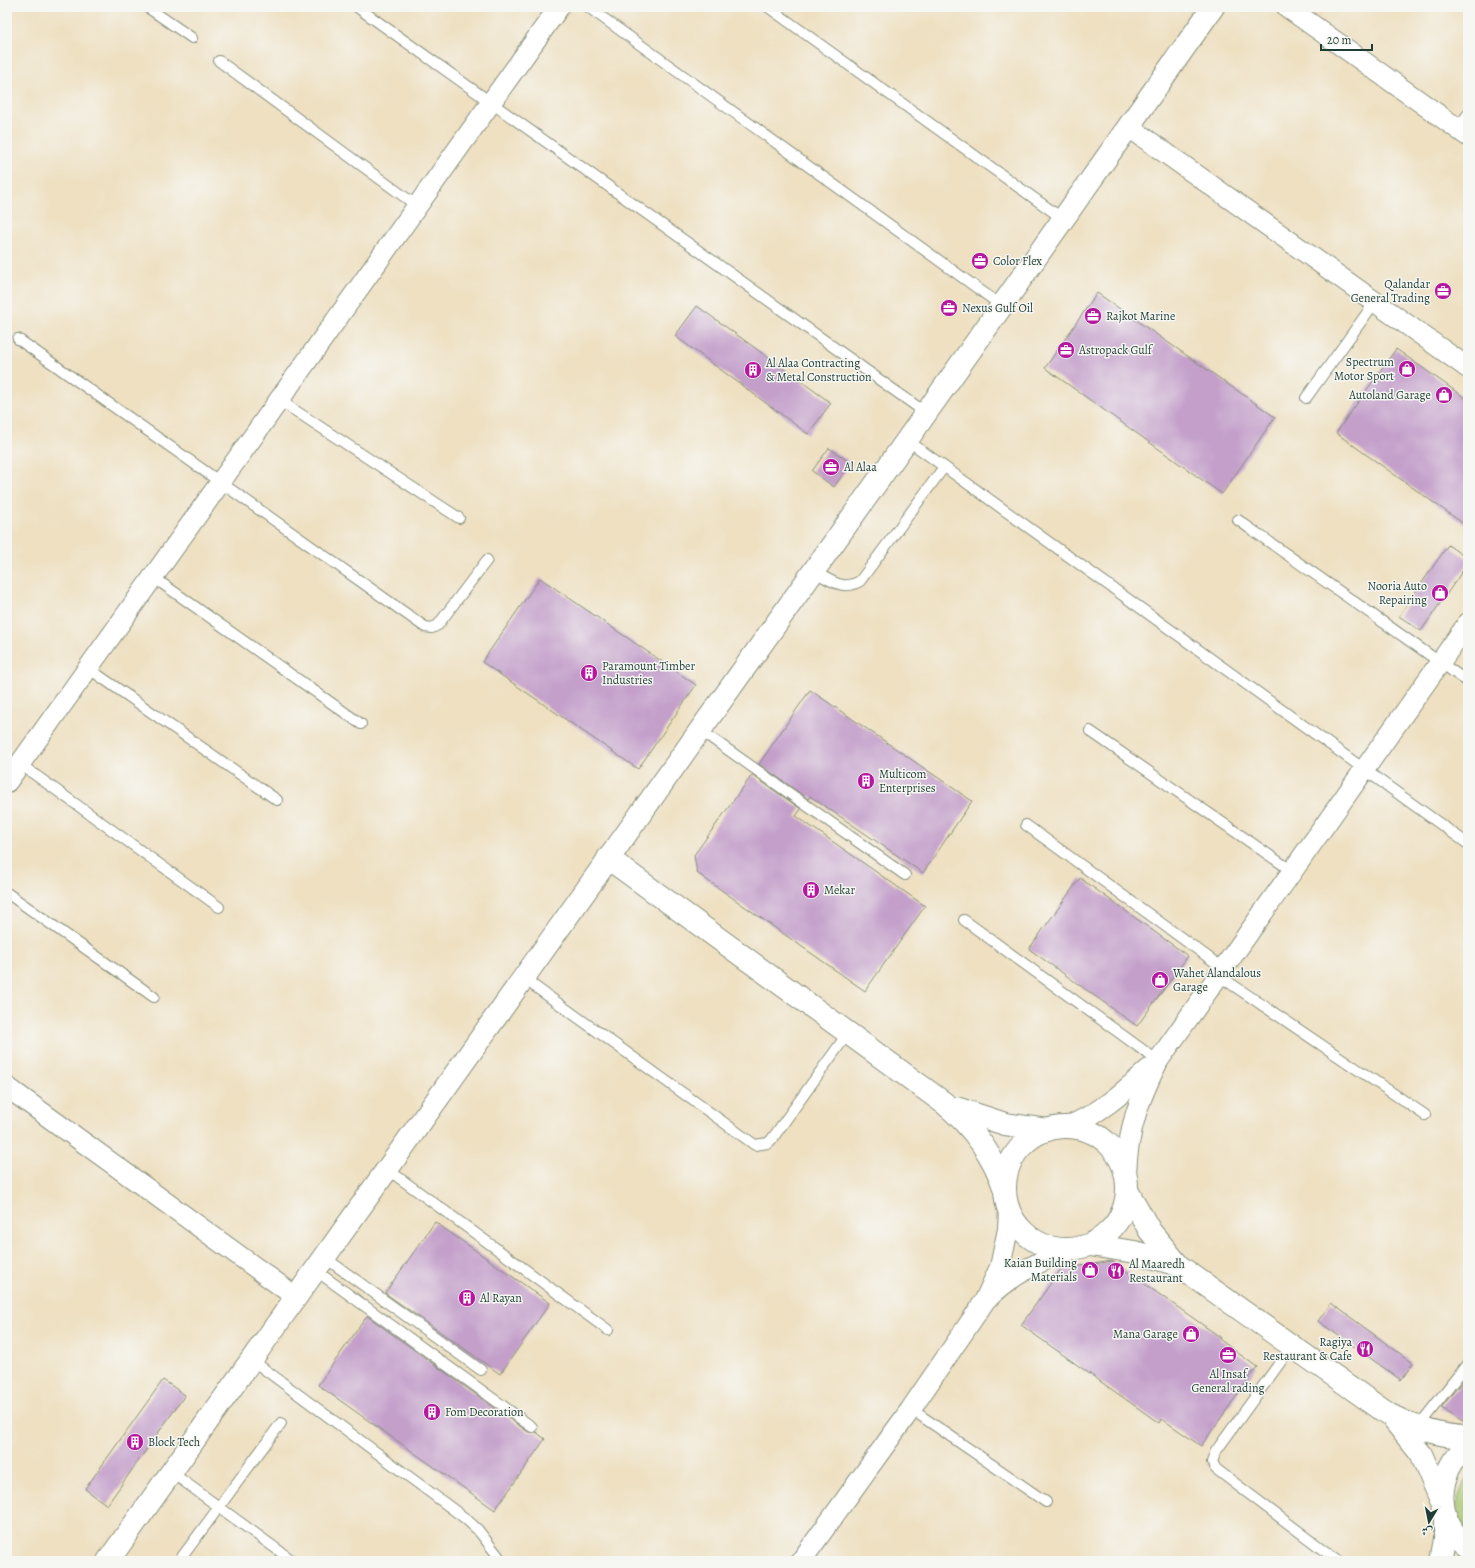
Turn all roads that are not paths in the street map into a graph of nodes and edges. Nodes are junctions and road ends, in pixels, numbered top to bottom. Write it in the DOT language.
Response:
graph roads {
  1 [pos="147,7"];
  2 [pos="357,7"];
  3 [pos="559,7"];
  4 [pos="588,7"];
  5 [pos="768,7"];
  6 [pos="1213,7"];
  7 [pos="1287,7"];
  8 [pos="192,38"];
  9 [pos="219,61"];
  10 [pos="491,102"];
  11 [pos="1464,126"];
  12 [pos="1129,127"];
  13 [pos="417,206"];
  14 [pos="1064,219"];
  15 [pos="1375,302"];
  16 [pos="1002,306"];
  17 [pos="18,339"];
  18 [pos="1468,368"];
  19 [pos="1306,398"];
  20 [pos="279,400"];
  21 [pos="926,413"];
  22 [pos="907,440"];
  23 [pos="944,467"];
  24 [pos="220,483"];
  25 [pos="459,518"];
  26 [pos="1238,520"];
  27 [pos="487,560"];
  28 [pos="814,571"];
  29 [pos="153,577"];
  30 [pos="1468,623"];
  31 [pos="1440,662"];
  32 [pos="88,668"];
  33 [pos="1468,682"];
  34 [pos="361,724"];
  35 [pos="700,730"];
  36 [pos="1090,731"];
  37 [pos="20,764"];
  38 [pos="1363,770"];
  39 [pos="7,782"];
  40 [pos="277,800"];
  41 [pos="1026,825"];
  42 [pos="1468,844"];
  43 [pos="608,858"];
  44 [pos="1292,871"];
  45 [pos="904,875"];
  46 [pos="7,893"];
  47 [pos="219,907"];
  48 [pos="964,920"];
  49 [pos="1221,971"];
  50 [pos="523,978"];
  51 [pos="154,997"];
  52 [pos="848,1033"];
  53 [pos="1158,1061"];
  54 [pos="7,1087"];
  55 [pos="944,1103"];
  56 [pos="1425,1115"];
  57 [pos="1058,1129"];
  58 [pos="387,1169"];
  59 [pos="1127,1182"];
  60 [pos="1007,1200"];
  61 [pos="1080,1247"];
  62 [pos="320,1264"];
  63 [pos="1179,1266"];
  64 [pos="296,1297"];
  65 [pos="984,1302"];
  66 [pos="608,1330"];
  67 [pos="1292,1346"];
  68 [pos="252,1360"];
  69 [pos="1468,1363"];
  70 [pos="481,1370"];
  71 [pos="911,1409"];
  72 [pos="1388,1414"];
  73 [pos="281,1423"];
  74 [pos="532,1427"];
  75 [pos="1417,1428"];
  76 [pos="1468,1437"];
  77 [pos="1468,1445"];
  78 [pos="171,1472"];
  79 [pos="1046,1502"];
  80 [pos="219,1507"];
  81 [pos="1444,1509"];
  82 [pos="1468,1546"];
  83 [pos="108,1561"];
  84 [pos="179,1561"];
  85 [pos="293,1561"];
  86 [pos="502,1561"];
  87 [pos="801,1561"];
  88 [pos="1338,1561"];
  89 [pos="1441,1561"];
  1 -- 8 [label="lane"];
  2 -- 10 [label="lane"];
  3 -- 10 [label="street"];
  4 -- 16 [label="lane"];
  5 -- 14 [label="lane"];
  6 -- 12 [label="street"];
  7 -- 11 [label="street"];
  9 -- 13 [label="lane"];
  10 -- 13 [label="street"];
  10 -- 21 [label="lane"];
  12 -- 14 [label="street"];
  12 -- 15 [label="street"];
  13 -- 20 [label="street"];
  14 -- 16 [label="street"];
  15 -- 18 [label="street"];
  15 -- 19 [label="lane"];
  16 -- 21 [label="street"];
  17 -- 24 [label="lane"];
  20 -- 24 [label="street"];
  20 -- 25 [label="lane"];
  21 -- 22 [label="street"];
  22 -- 23 [label="lane"];
  22 -- 28 [label="street"];
  23 -- 28 [label="lane"];
  23 -- 38 [label="lane"];
  24 -- 27 [label="lane"];
  24 -- 29 [label="street"];
  26 -- 31 [label="lane"];
  28 -- 35 [label="street"];
  29 -- 32 [label="street"];
  29 -- 34 [label="lane"];
  30 -- 31 [label="street"];
  31 -- 33 [label="lane"];
  31 -- 38 [label="street"];
  32 -- 37 [label="street"];
  32 -- 40 [label="lane"];
  35 -- 43 [label="street"];
  35 -- 45 [label="lane"];
  36 -- 44 [label="lane"];
  37 -- 39 [label="street"];
  37 -- 47 [label="lane"];
  38 -- 42 [label="lane"];
  38 -- 44 [label="street"];
  41 -- 49 [label="lane"];
  43 -- 50 [label="street"];
  43 -- 52 [label="street"];
  44 -- 49 [label="street"];
  46 -- 51 [label="lane"];
  48 -- 53 [label="lane"];
  49 -- 53 [label="street"];
  49 -- 56 [label="lane"];
  50 -- 52 [label="lane"];
  50 -- 58 [label="street"];
  52 -- 55 [label="street"];
  53 -- 57 [label="street"];
  53 -- 59 [label="street"];
  54 -- 64 [label="street"];
  55 -- 57 [label="street"];
  55 -- 60 [label="street"];
  57 -- 59 [label="street"];
  57 -- 60 [label="street"];
  58 -- 62 [label="street"];
  58 -- 66 [label="lane"];
  59 -- 61 [label="street"];
  59 -- 63 [label="street"];
  60 -- 61 [label="street"];
  60 -- 65 [label="street"];
  61 -- 63 [label="street"];
  61 -- 65 [label="street"];
  62 -- 64 [label="street"];
  62 -- 70 [label="lane"];
  62 -- 74 [label="lane"];
  63 -- 67 [label="street"];
  64 -- 68 [label="street"];
  65 -- 71 [label="street"];
  67 -- 72 [label="street"];
  67 -- 88 [label="lane"];
  68 -- 78 [label="street"];
  68 -- 86 [label="lane"];
  69 -- 75 [label="lane"];
  71 -- 79 [label="lane"];
  71 -- 87 [label="street"];
  72 -- 75 [label="street"];
  72 -- 81 [label="street"];
  73 -- 80 [label="lane"];
  75 -- 76 [label="street"];
  77 -- 81 [label="street"];
  78 -- 80 [label="lane"];
  78 -- 83 [label="street"];
  80 -- 84 [label="lane"];
  80 -- 85 [label="lane"];
  81 -- 82 [label="street"];
  81 -- 89 [label="street"];
}
